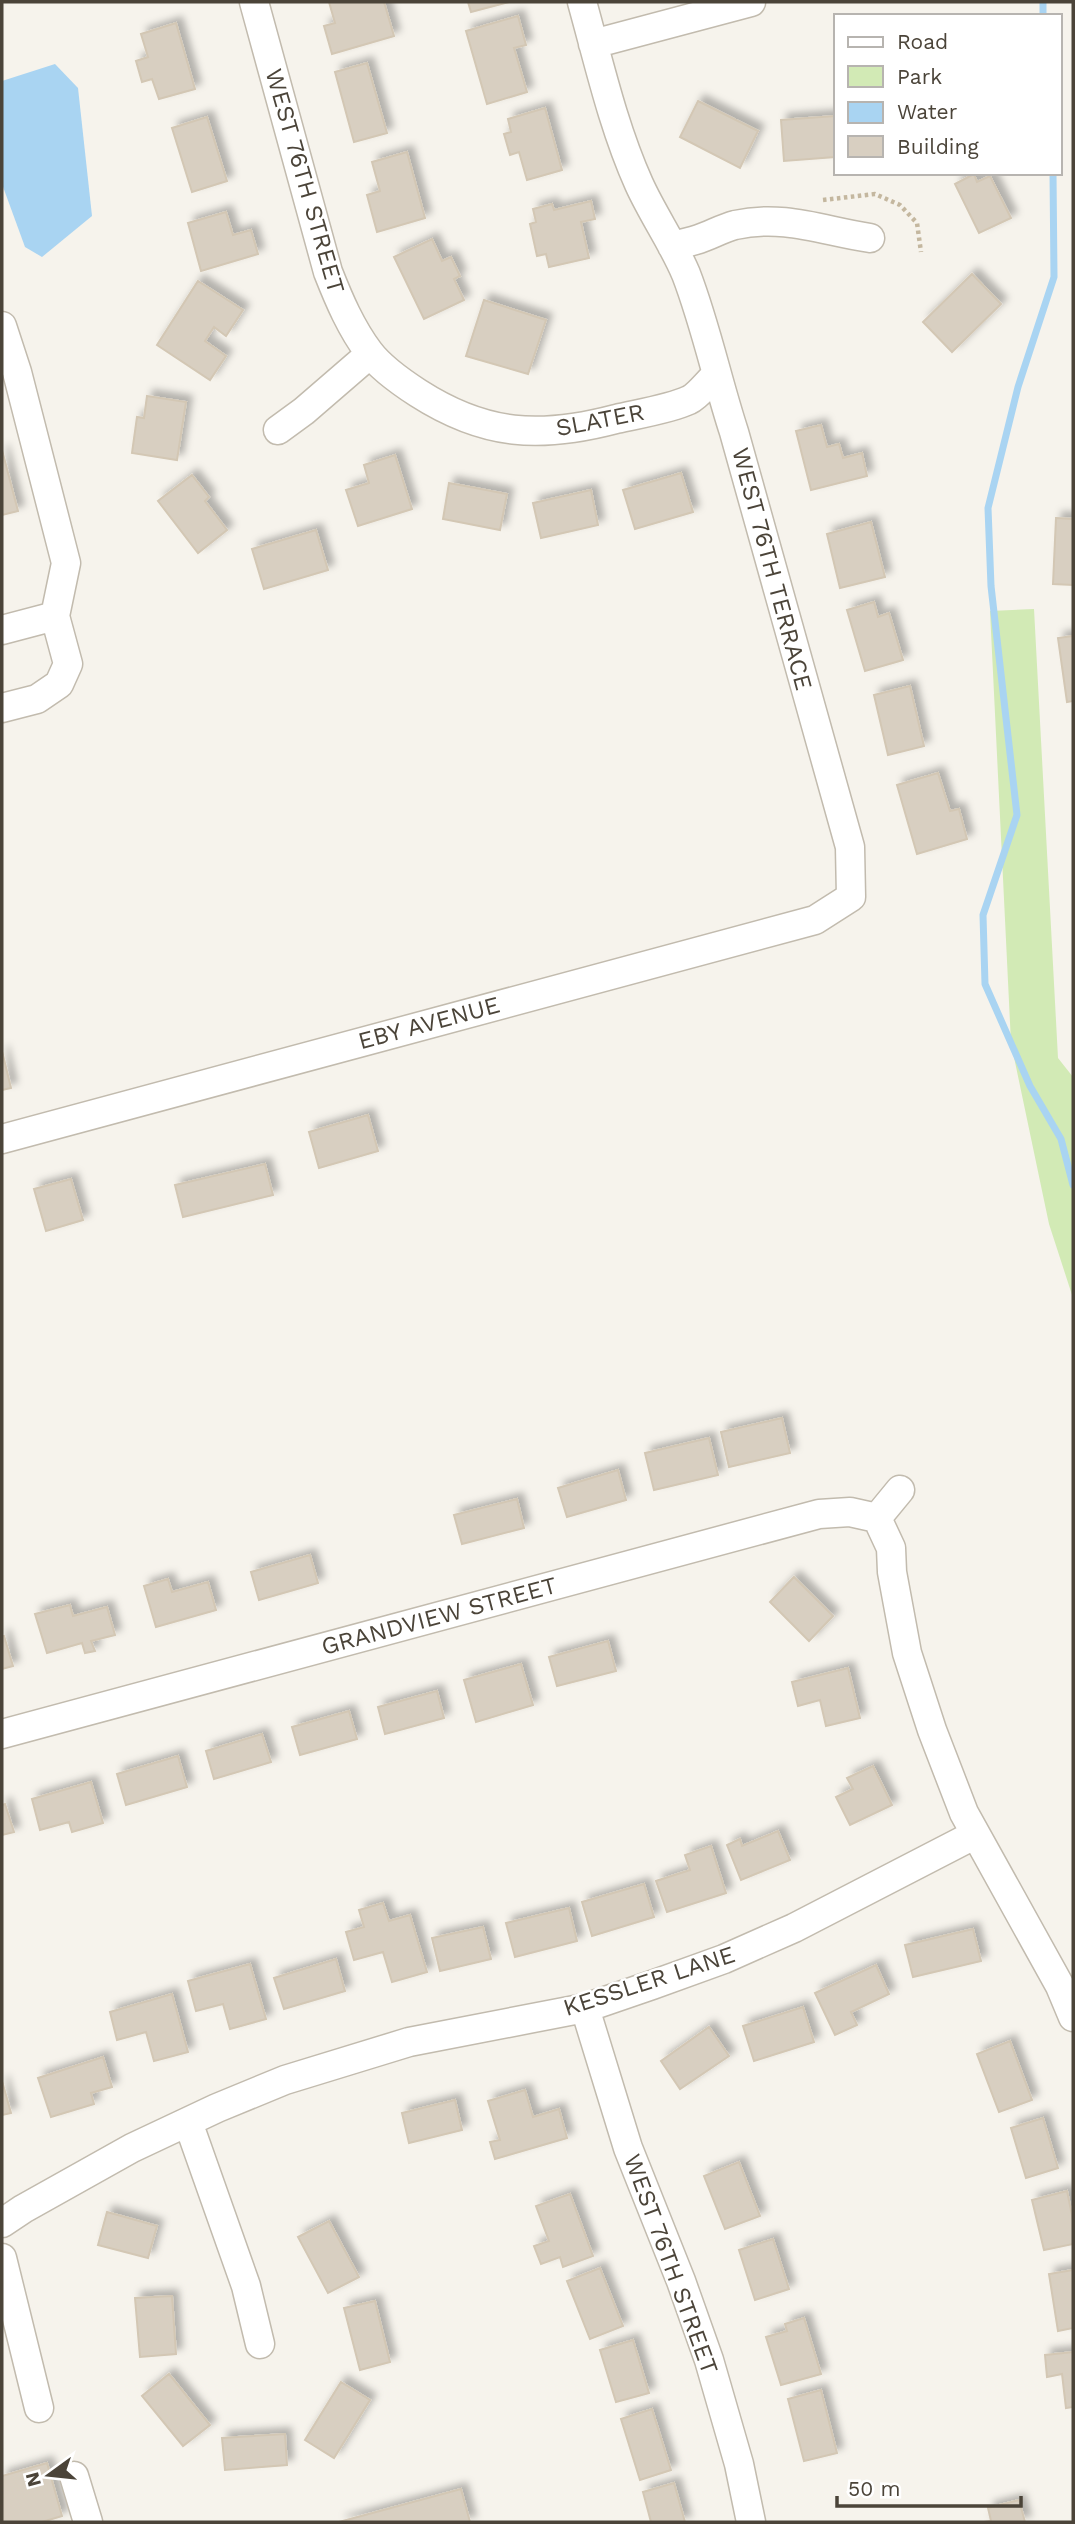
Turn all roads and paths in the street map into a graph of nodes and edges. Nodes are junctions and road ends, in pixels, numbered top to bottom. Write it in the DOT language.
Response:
graph roads {
  1 [pos="254,2"];
  2 [pos="582,2"];
  3 [pos="751,2"];
  4 [pos="593,44"];
  5 [pos="816,200"];
  6 [pos="870,238"];
  7 [pos="672,246"];
  8 [pos="921,253"];
  9 [pos="4,342"];
  10 [pos="370,354"];
  11 [pos="716,375"];
  12 [pos="278,430"];
  13 [pos="55,616"];
  14 [pos="2,630"];
  15 [pos="2,708"];
  16 [pos="851,897"];
  17 [pos="2,1139"];
  18 [pos="900,1490"];
  19 [pos="877,1518"];
  20 [pos="2,1734"];
  21 [pos="974,1835"];
  22 [pos="585,2008"];
  23 [pos="1073,2017"];
  24 [pos="188,2122"];
  25 [pos="2,2223"];
  26 [pos="2,2258"];
  27 [pos="260,2344"];
  28 [pos="39,2408"];
  29 [pos="74,2476"];
  30 [pos="88,2522"];
  31 [pos="751,2522"];
  1 -- 10 [label="street, WEST 76TH STREET"];
  2 -- 4 [label="street, WEST 76TH TERRACE"];
  3 -- 4 [label="street"];
  4 -- 7 [label="street, WEST 76TH TERRACE"];
  5 -- 8 [label="path"];
  6 -- 7 [label="street"];
  7 -- 11 [label="street, WEST 76TH TERRACE"];
  9 -- 13 [label="street"];
  10 -- 11 [label="street, SLATER"];
  10 -- 12 [label="street"];
  11 -- 16 [label="street, WEST 76TH TERRACE"];
  13 -- 14 [label="street"];
  13 -- 15 [label="street"];
  16 -- 17 [label="street, EBY AVENUE"];
  18 -- 19 [label="street"];
  19 -- 20 [label="street, GRANDVIEW STREET"];
  19 -- 21 [label="street"];
  21 -- 22 [label="street, KESSLER LANE"];
  21 -- 23 [label="street"];
  22 -- 24 [label="street, KESSLER LANE"];
  22 -- 31 [label="street, WEST 76TH STREET"];
  24 -- 25 [label="street, KESSLER LANE"];
  24 -- 27 [label="street"];
  26 -- 28 [label="street"];
  29 -- 30 [label="street"];
}
